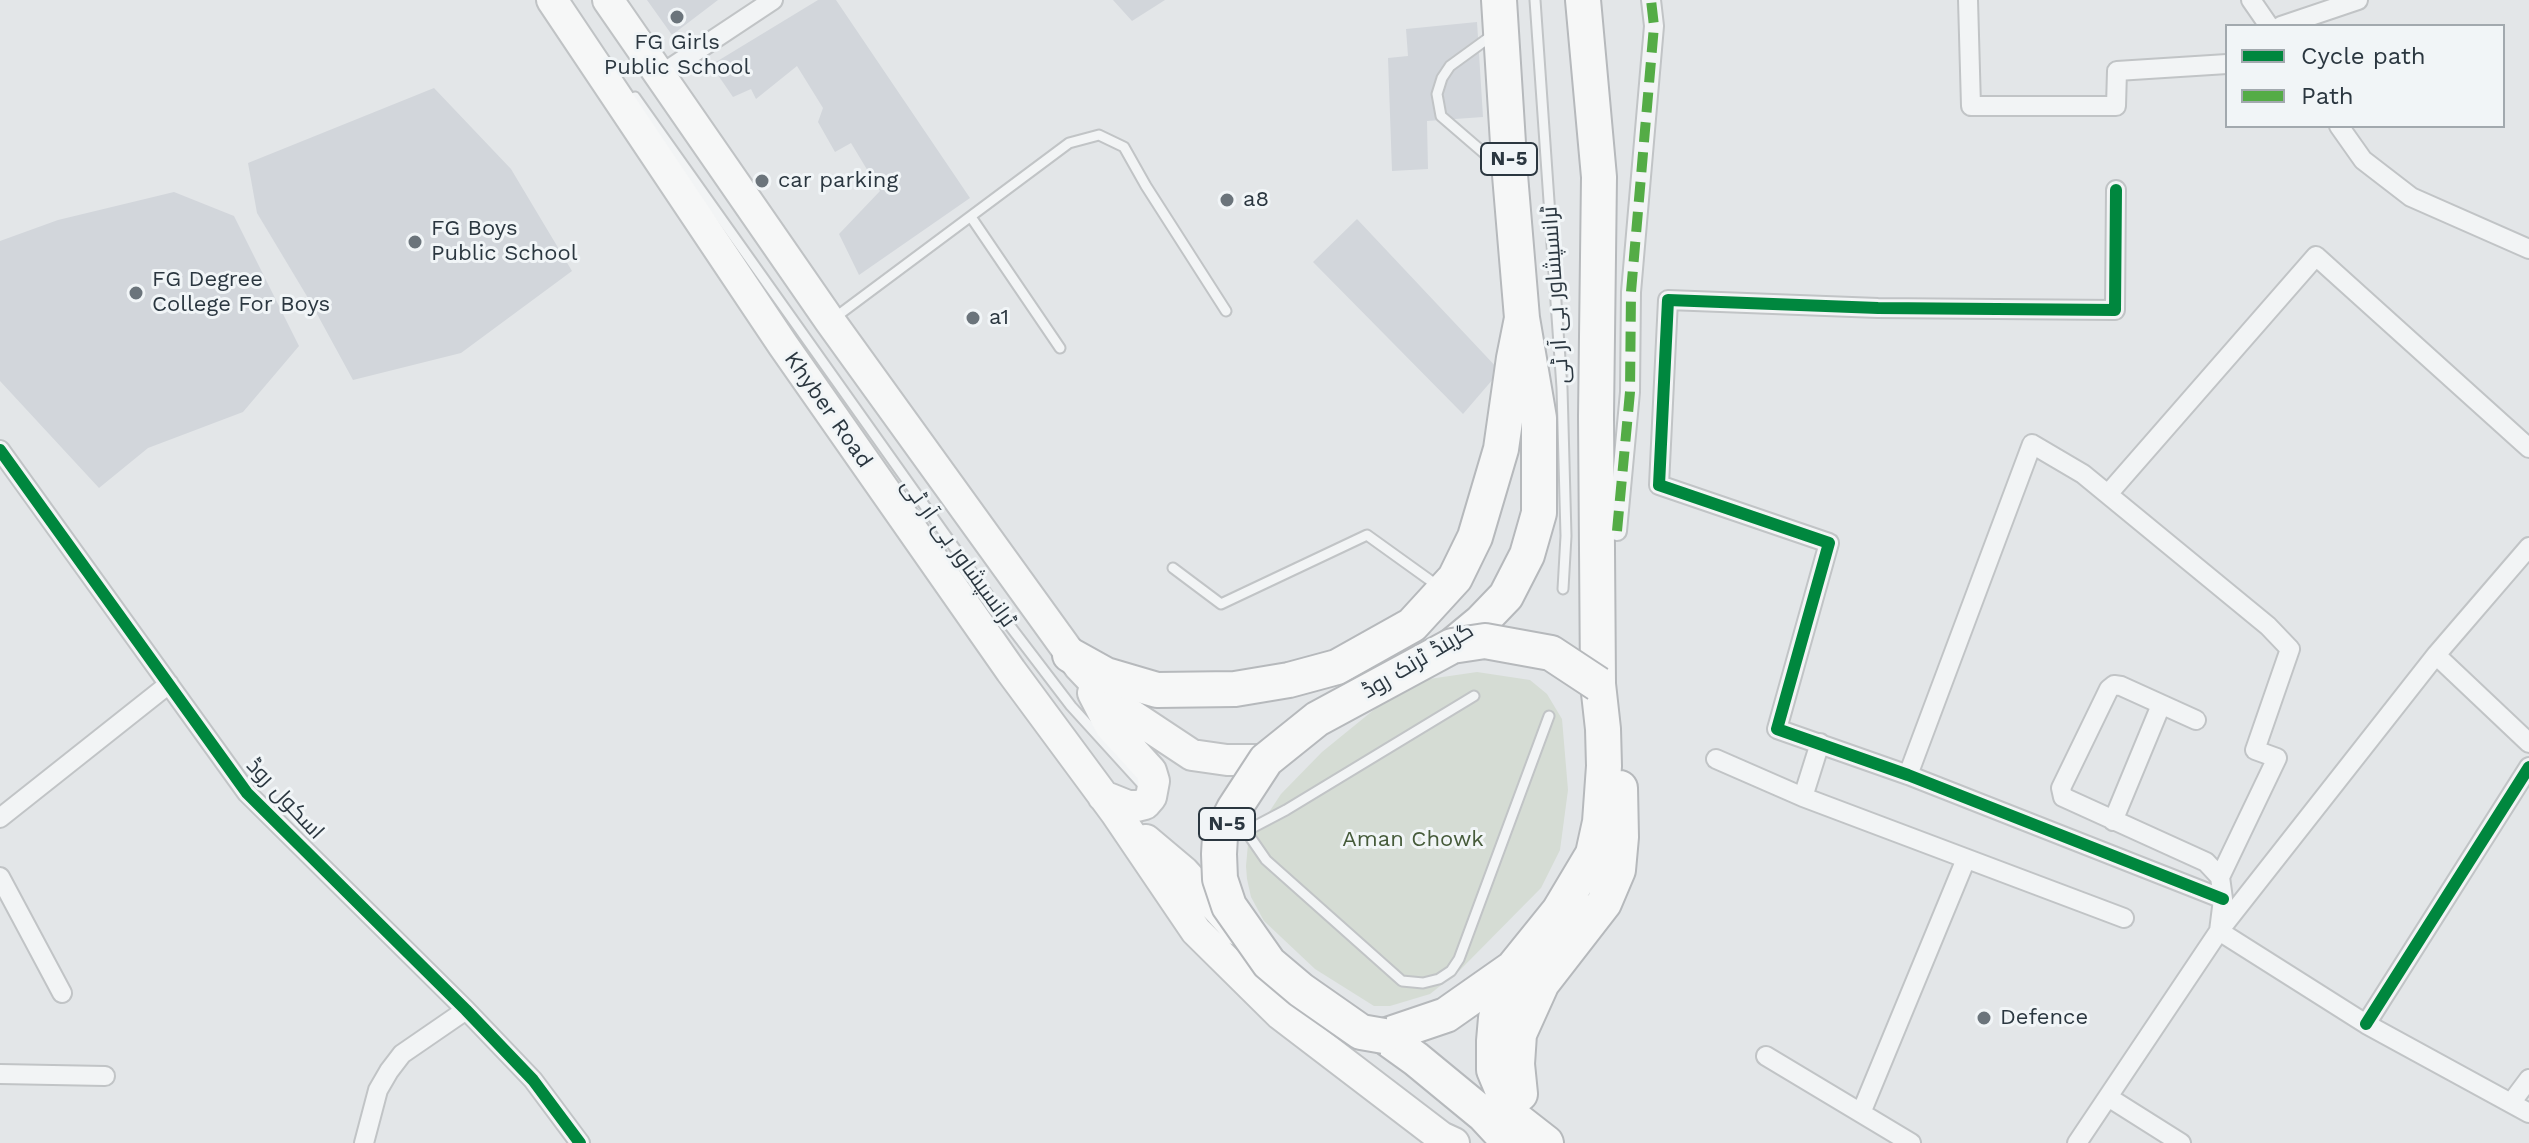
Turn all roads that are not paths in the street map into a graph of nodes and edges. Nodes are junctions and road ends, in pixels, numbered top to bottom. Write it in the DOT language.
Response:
graph roads {
  1 [pos="552,0"];
  2 [pos="608,0"];
  3 [pos="773,0"];
  4 [pos="1535,0"];
  5 [pos="1583,0"];
  6 [pos="1651,0"];
  7 [pos="1968,0"];
  8 [pos="2251,0"];
  9 [pos="2358,0"];
  10 [pos="1500,15"];
  11 [pos="2268,24"];
  12 [pos="2287,24"];
  13 [pos="2225,64"];
  14 [pos="660,75"];
  15 [pos="629,90"];
  16 [pos="2340,128"];
  17 [pos="1510,175"];
  18 [pos="1599,177"];
  19 [pos="2116,190"];
  20 [pos="971,217"];
  21 [pos="2528,246"];
  22 [pos="1226,311"];
  23 [pos="1522,318"];
  24 [pos="830,321"];
  25 [pos="1060,348"];
  26 [pos="2529,448"];
  27 [pos="0,450"];
  28 [pos="2108,494"];
  29 [pos="1617,531"];
  30 [pos="2529,547"];
  31 [pos="1173,568"];
  32 [pos="1563,589"];
  33 [pos="1444,591"];
  34 [pos="1452,646"];
  35 [pos="2436,655"];
  36 [pos="1074,661"];
  37 [pos="169,684"];
  38 [pos="1598,684"];
  39 [pos="1474,696"];
  40 [pos="2161,705"];
  41 [pos="1549,716"];
  42 [pos="2196,720"];
  43 [pos="1820,743"];
  44 [pos="2529,743"];
  45 [pos="1716,759"];
  46 [pos="1266,760"];
  47 [pos="2529,767"];
  48 [pos="1908,775"];
  49 [pos="1141,783"];
  50 [pos="1803,797"];
  51 [pos="1110,804"];
  52 [pos="0,818"];
  53 [pos="2113,821"];
  54 [pos="1966,859"];
  55 [pos="0,877"];
  56 [pos="2220,877"];
  57 [pos="2223,899"];
  58 [pos="2124,918"];
  59 [pos="2219,931"];
  60 [pos="1269,963"];
  61 [pos="1513,968"];
  62 [pos="62,993"];
  63 [pos="466,1010"];
  64 [pos="2366,1024"];
  65 [pos="1384,1036"];
  66 [pos="1766,1056"];
  67 [pos="0,1074"];
  68 [pos="105,1076"];
  69 [pos="2529,1079"];
  70 [pos="2108,1097"];
  71 [pos="2511,1103"];
  72 [pos="1861,1113"];
  73 [pos="2529,1113"];
  74 [pos="1444,1141"];
  75 [pos="364,1143"];
  76 [pos="580,1143"];
  77 [pos="1510,1143"];
  78 [pos="1546,1143"];
  79 [pos="1552,1143"];
  80 [pos="1911,1143"];
  81 [pos="2077,1143"];
  82 [pos="2181,1143"];
  1 -- 51 [label="main road, Khyber Road"];
  2 -- 14 [label="main road"];
  3 -- 14 [label="street"];
  4 -- 32 [label="lane, ٹرانسپشاور بی آر ٹی"];
  5 -- 18 [label="highway"];
  6 -- 29 [label="street"];
  7 -- 13 [label="street"];
  8 -- 11 [label="street"];
  9 -- 12 [label="street"];
  10 -- 17 [label="highway, گرینڈ ٹرنک روڈ / N-5"];
  10 -- 17 [label="lane"];
  14 -- 24 [label="main road"];
  15 -- 49 [label="lane, ٹرانسپشاور بی آر ٹی"];
  16 -- 21 [label="street"];
  17 -- 23 [label="highway, گرینڈ ٹرنک روڈ / N-5"];
  18 -- 29 [label="highway"];
  18 -- 38 [label="highway"];
  19 -- 43 [label="street"];
  20 -- 22 [label="lane"];
  20 -- 24 [label="lane"];
  20 -- 25 [label="lane"];
  23 -- 33 [label="highway"];
  23 -- 34 [label="highway, گرینڈ ٹرنک روڈ / N-5"];
  24 -- 36 [label="main road"];
  26 -- 28 [label="street"];
  27 -- 37 [label="street, اسکول روڈ"];
  28 -- 48 [label="street"];
  28 -- 56 [label="street"];
  29 -- 79 [label="highway"];
  30 -- 35 [label="street"];
  31 -- 33 [label="lane"];
  33 -- 36 [label="highway"];
  34 -- 38 [label="highway, bridge"];
  34 -- 46 [label="highway, گرینڈ ٹرنک روڈ / N-5, bridge"];
  35 -- 44 [label="street"];
  35 -- 59 [label="street"];
  36 -- 46 [label="main road"];
  36 -- 51 [label="main road"];
  37 -- 52 [label="street"];
  37 -- 63 [label="street, اسکول روڈ"];
  38 -- 61 [label="highway"];
  39 -- 41 [label="lane"];
  40 -- 42 [label="street"];
  40 -- 53 [label="street"];
  40 -- 53 [label="street"];
  43 -- 48 [label="street"];
  43 -- 50 [label="street"];
  45 -- 50 [label="street"];
  46 -- 60 [label="highway, گرینڈ ٹرنک روڈ / N-5, bridge"];
  47 -- 64 [label="street"];
  48 -- 57 [label="street"];
  50 -- 54 [label="street"];
  51 -- 60 [label="main road, bridge"];
  51 -- 74 [label="main road"];
  53 -- 56 [label="street"];
  54 -- 58 [label="street"];
  54 -- 72 [label="street"];
  55 -- 62 [label="street"];
  56 -- 57 [label="street"];
  57 -- 59 [label="street"];
  59 -- 64 [label="street"];
  59 -- 70 [label="street"];
  60 -- 65 [label="highway, گرینڈ ٹرنک روڈ / N-5, bridge"];
  61 -- 65 [label="highway"];
  61 -- 78 [label="highway"];
  63 -- 75 [label="street"];
  63 -- 76 [label="street, اسکول روڈ"];
  64 -- 71 [label="street"];
  65 -- 77 [label="highway, گرینڈ ٹرنک روڈ / N-5"];
  66 -- 72 [label="street"];
  67 -- 68 [label="street"];
  69 -- 71 [label="street"];
  70 -- 81 [label="street"];
  70 -- 82 [label="street"];
  71 -- 73 [label="street"];
  72 -- 80 [label="street"];
}
